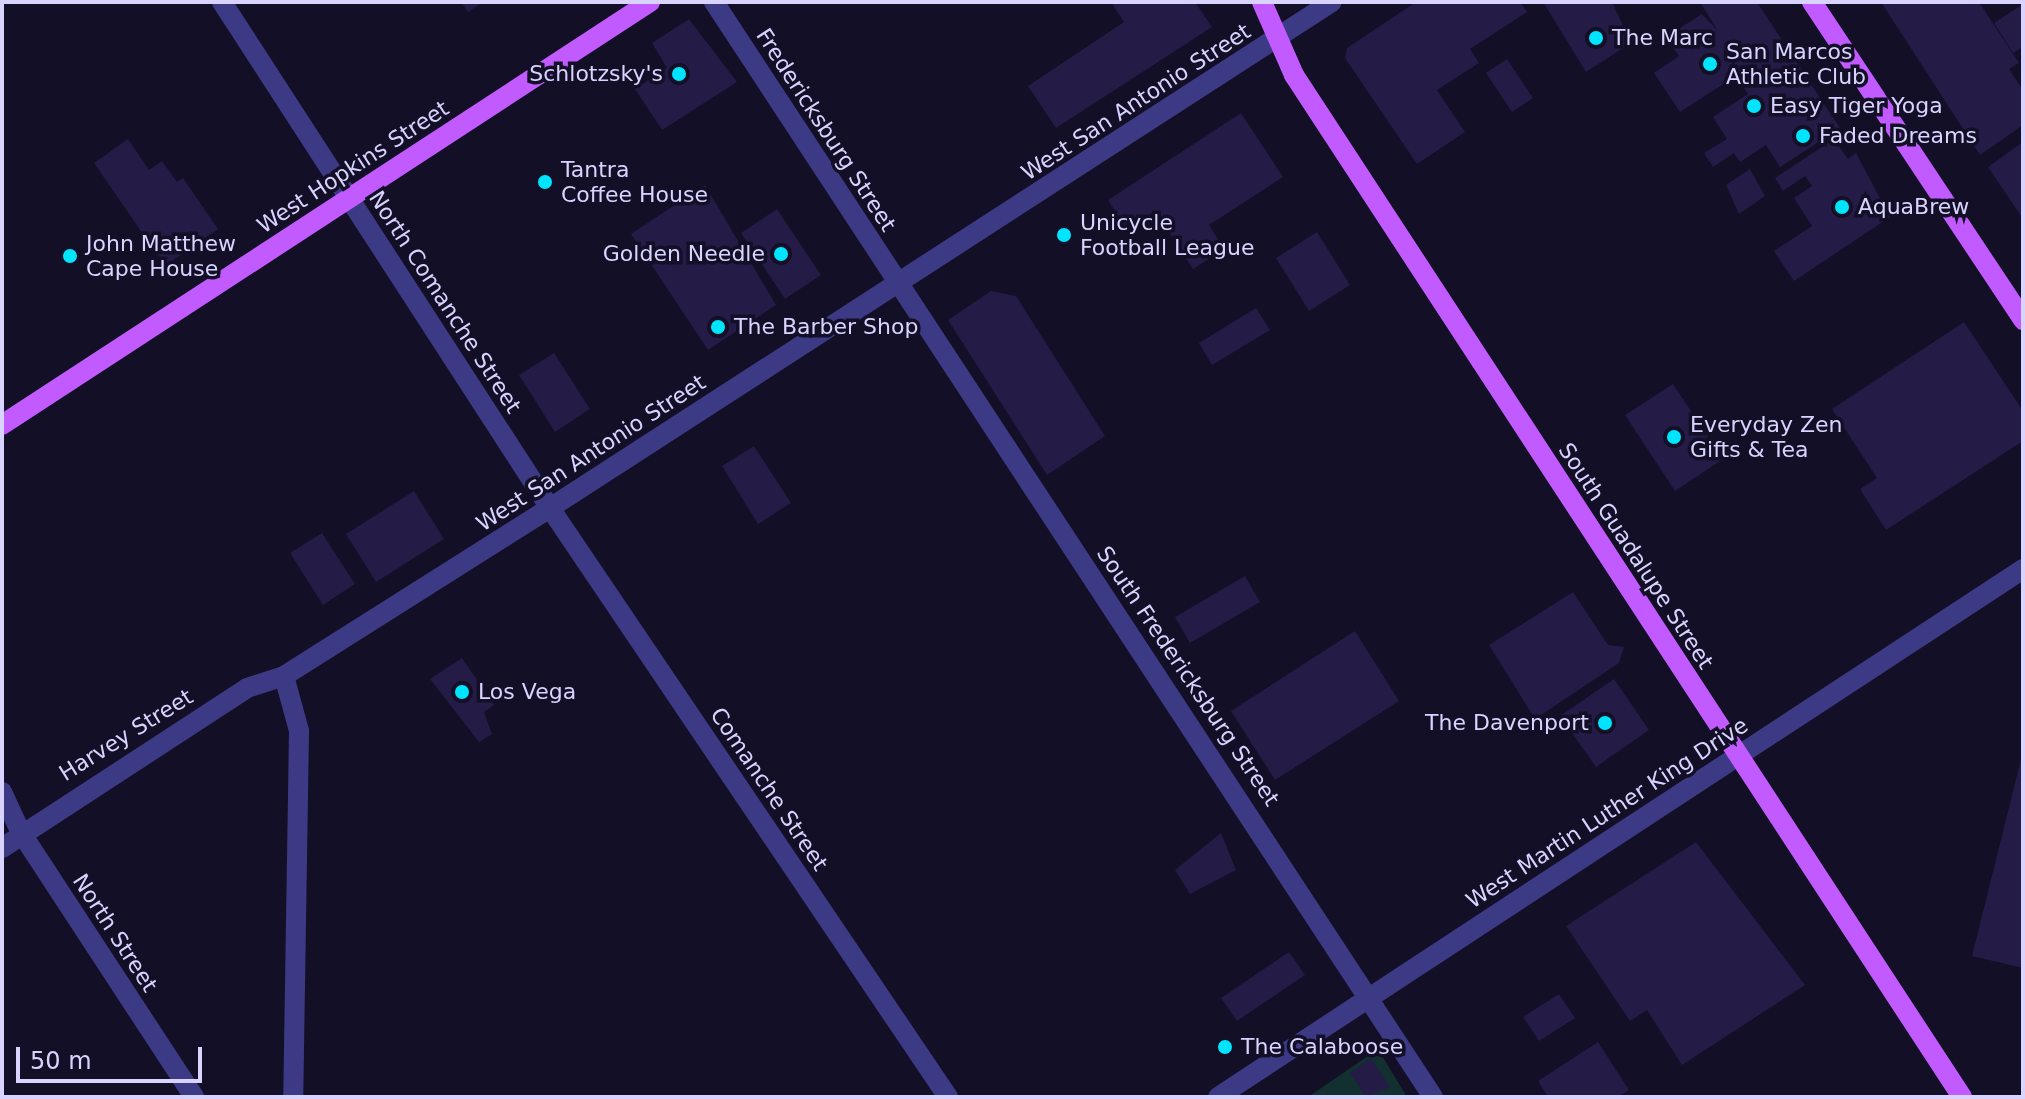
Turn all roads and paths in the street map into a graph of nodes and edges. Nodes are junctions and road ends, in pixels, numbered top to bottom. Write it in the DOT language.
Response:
graph roads {
  1 [pos="222,2"];
  2 [pos="650,2"];
  3 [pos="714,2"];
  4 [pos="1262,2"];
  5 [pos="1332,2"];
  6 [pos="1812,2"];
  7 [pos="1278,37"];
  8 [pos="348,198"];
  9 [pos="899,284"];
  10 [pos="2023,320"];
  11 [pos="2,425"];
  12 [pos="550,508"];
  13 [pos="2023,569"];
  14 [pos="284,676"];
  15 [pos="1737,756"];
  16 [pos="2,792"];
  17 [pos="11,830"];
  18 [pos="2,848"];
  19 [pos="1370,997"];
  20 [pos="194,1097"];
  21 [pos="293,1097"];
  22 [pos="948,1097"];
  23 [pos="1218,1097"];
  24 [pos="1433,1097"];
  25 [pos="1962,1097"];
  1 -- 8 [label="street, North Comanche Street"];
  2 -- 8 [label="main road, West Hopkins Street"];
  3 -- 9 [label="street, Fredericksburg Street"];
  4 -- 7 [label="main road, South Guadalupe Street"];
  5 -- 7 [label="street, West San Antonio Street"];
  6 -- 10 [label="main road"];
  7 -- 9 [label="street, West San Antonio Street"];
  7 -- 15 [label="main road, South Guadalupe Street"];
  8 -- 11 [label="main road, West Hopkins Street"];
  8 -- 12 [label="street, North Comanche Street"];
  9 -- 12 [label="street, West San Antonio Street"];
  9 -- 19 [label="street, South Fredericksburg Street"];
  12 -- 14 [label="street, West San Antonio Street"];
  12 -- 22 [label="street, Comanche Street"];
  13 -- 15 [label="street, West Martin Luther King Drive"];
  14 -- 17 [label="street, Harvey Street"];
  14 -- 21 [label="street"];
  15 -- 19 [label="street, West Martin Luther King Drive"];
  15 -- 25 [label="main road, South Guadalupe Street"];
  16 -- 17 [label="street, North Street"];
  17 -- 18 [label="street, Harvey Street"];
  17 -- 20 [label="street, North Street"];
  19 -- 23 [label="street, West Martin Luther King Drive"];
  19 -- 24 [label="street, South Fredericksburg Street"];
}
